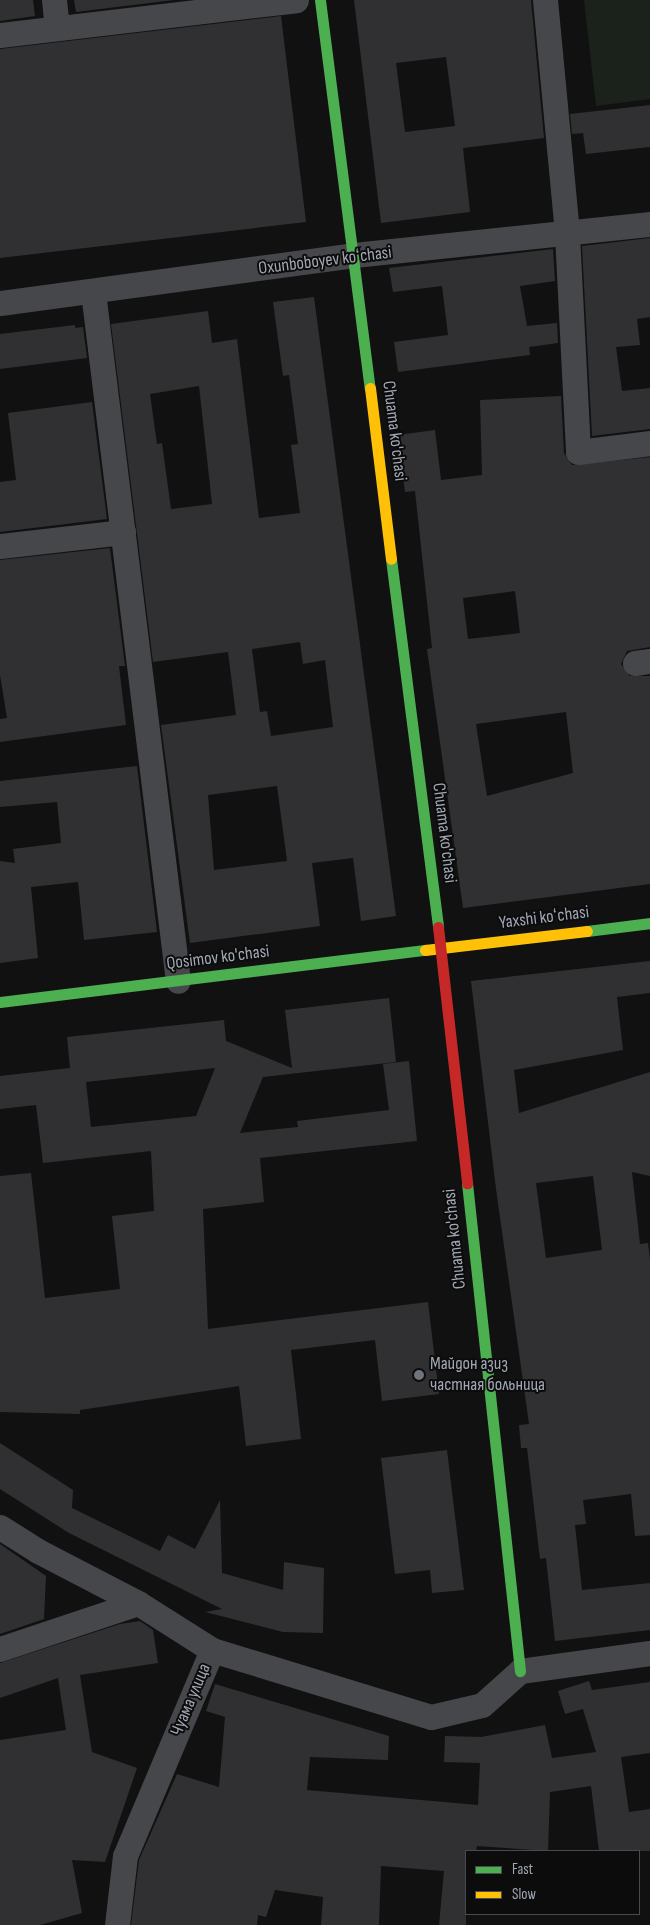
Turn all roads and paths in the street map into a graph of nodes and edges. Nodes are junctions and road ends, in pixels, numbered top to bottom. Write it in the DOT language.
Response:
graph roads {
  1 [pos="54,0"];
  2 [pos="296,0"];
  3 [pos="320,0"];
  4 [pos="545,0"];
  5 [pos="57,28"];
  6 [pos="0,35"];
  7 [pos="650,224"];
  8 [pos="566,234"];
  9 [pos="354,255"];
  10 [pos="93,292"];
  11 [pos="0,303"];
  12 [pos="650,443"];
  13 [pos="123,532"];
  14 [pos="0,546"];
  15 [pos="650,923"];
  16 [pos="441,947"];
  17 [pos="178,981"];
  18 [pos="0,1002"];
  19 [pos="0,1527"];
  20 [pos="138,1603"];
  21 [pos="0,1649"];
  22 [pos="212,1650"];
  23 [pos="650,1653"];
  24 [pos="520,1671"];
  25 [pos="117,1925"];
  1 -- 5 [label="street"];
  2 -- 5 [label="street"];
  3 -- 9 [label="street, Chuama ko'chasi"];
  4 -- 8 [label="street"];
  5 -- 6 [label="street"];
  7 -- 8 [label="street, Oxunboboyev koʻchasi"];
  8 -- 9 [label="street, Oxunboboyev koʻchasi"];
  8 -- 12 [label="street"];
  9 -- 10 [label="street, Oxunboboyev koʻchasi"];
  9 -- 16 [label="street, Chuama ko'chasi"];
  10 -- 11 [label="street, Oxunboboyev koʻchasi"];
  10 -- 13 [label="street"];
  13 -- 14 [label="street"];
  13 -- 17 [label="street"];
  15 -- 16 [label="street, Yaxshi koʻchasi"];
  16 -- 17 [label="street, Qosimov ko'chasi"];
  16 -- 24 [label="street, Chuama ko'chasi"];
  17 -- 18 [label="street, Qosimov ko'chasi"];
  19 -- 20 [label="street, Чуама улица"];
  20 -- 21 [label="street"];
  20 -- 22 [label="street, Чуама улица"];
  22 -- 24 [label="street"];
  22 -- 25 [label="street, Чуама улица"];
  23 -- 24 [label="street"];
}
